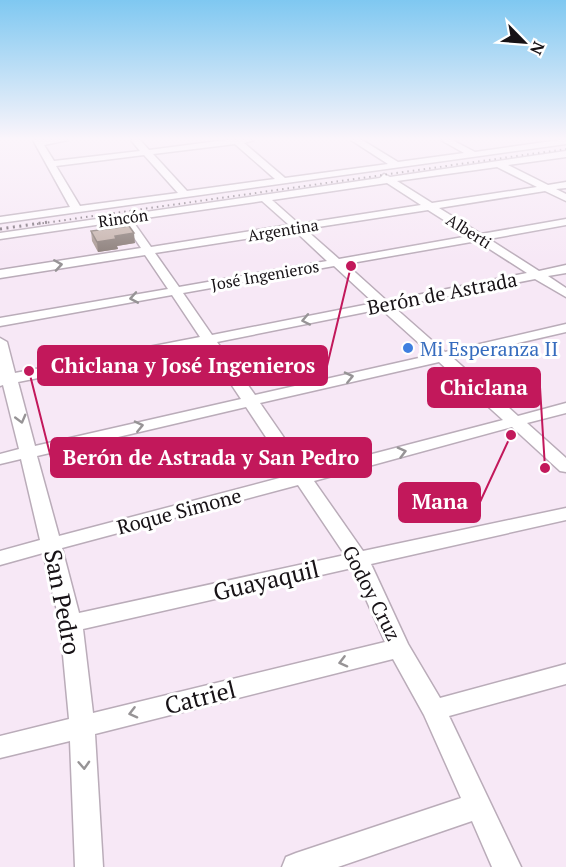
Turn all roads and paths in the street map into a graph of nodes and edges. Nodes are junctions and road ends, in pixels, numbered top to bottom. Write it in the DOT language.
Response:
graph roads {
  1 [pos="62,180"];
  2 [pos="171,180"];
  3 [pos="287,180"];
  4 [pos="384,180"];
  5 [pos="387,180"];
  6 [pos="531,180"];
  7 [pos="283,181"];
  8 [pos="566,185"];
  9 [pos="545,188"];
  10 [pos="185,195"];
  11 [pos="264,198"];
  12 [pos="566,198"];
  13 [pos="430,207"];
  14 [pos="77,210"];
  15 [pos="125,217"];
  16 [pos="0,220"];
  17 [pos="566,222"];
  18 [pos="297,228"];
  19 [pos="0,236"];
  20 [pos="478,237"];
  21 [pos="147,251"];
  22 [pos="336,263"];
  23 [pos="566,268"];
  24 [pos="0,274"];
  25 [pos="537,274"];
  26 [pos="174,291"];
  27 [pos="566,293"];
  28 [pos="384,305"];
  29 [pos="0,322"];
  30 [pos="566,328"];
  31 [pos="208,339"];
  32 [pos="0,342"];
  33 [pos="439,356"];
  34 [pos="5,380"];
  35 [pos="250,400"];
  36 [pos="566,408"];
  37 [pos="515,422"];
  38 [pos="29,452"];
  39 [pos="0,459"];
  40 [pos="566,467"];
  41 [pos="302,478"];
  42 [pos="566,514"];
  43 [pos="52,545"];
  44 [pos="0,558"];
  45 [pos="358,559"];
  46 [pos="72,623"];
  47 [pos="399,648"];
  48 [pos="566,674"];
  49 [pos="434,711"];
  50 [pos="81,726"];
  51 [pos="0,747"];
  52 [pos="478,806"];
  53 [pos="89,867"];
  54 [pos="296,867"];
  55 [pos="507,867"];
  1 -- 14 [label="street"];
  2 -- 10 [label="street"];
  3 -- 7 [label="street"];
  4 -- 11 [label="street, Rincón"];
  5 -- 13 [label="street, Alberti"];
  6 -- 9 [label="street"];
  7 -- 10 [label="street"];
  8 -- 9 [label="street, Argentina"];
  9 -- 12 [label="street"];
  9 -- 13 [label="street, Argentina"];
  10 -- 14 [label="street"];
  11 -- 15 [label="street, Rincón"];
  11 -- 18 [label="street"];
  13 -- 18 [label="street, Argentina"];
  13 -- 20 [label="street, Alberti"];
  14 -- 16 [label="street"];
  15 -- 19 [label="street, Rincón"];
  15 -- 21 [label="street, Godoy Cruz"];
  17 -- 20 [label="street, José Ingenieros"];
  18 -- 21 [label="street, Argentina"];
  18 -- 22 [label="street"];
  20 -- 22 [label="street, José Ingenieros"];
  20 -- 25 [label="street, Alberti"];
  24 -- 21 [label="street, Argentina, one-way"];
  21 -- 26 [label="street, Godoy Cruz"];
  22 -- 26 [label="street, José Ingenieros"];
  22 -- 28 [label="street"];
  23 -- 25 [label="street, Berón de Astrada"];
  25 -- 27 [label="street, Alberti"];
  25 -- 28 [label="street, Berón de Astrada"];
  26 -- 29 [label="street, José Ingenieros, one-way"];
  26 -- 31 [label="street, Godoy Cruz"];
  28 -- 31 [label="street, Berón de Astrada, one-way"];
  28 -- 33 [label="street"];
  30 -- 33 [label="street"];
  31 -- 34 [label="street, Berón de Astrada"];
  31 -- 35 [label="street, Godoy Cruz"];
  32 -- 34 [label="street, San Pedro"];
  35 -- 33 [label="street, one-way"];
  33 -- 37 [label="street"];
  34 -- 38 [label="street, San Pedro, one-way"];
  38 -- 35 [label="street, one-way"];
  35 -- 41 [label="street, Godoy Cruz"];
  36 -- 37 [label="street, Roque Simone"];
  37 -- 40 [label="street"];
  41 -- 37 [label="street, Roque Simone, one-way"];
  38 -- 39 [label="street"];
  38 -- 43 [label="street, San Pedro"];
  41 -- 43 [label="street, Roque Simone"];
  41 -- 45 [label="street, Godoy Cruz"];
  42 -- 45 [label="street, Guayaquil"];
  43 -- 44 [label="street, Roque Simone"];
  43 -- 46 [label="street, San Pedro"];
  45 -- 46 [label="street, Guayaquil"];
  45 -- 47 [label="street, Godoy Cruz"];
  46 -- 50 [label="street, San Pedro"];
  47 -- 49 [label="street, Godoy Cruz"];
  47 -- 50 [label="street, Catriel, one-way"];
  48 -- 49 [label="street"];
  49 -- 52 [label="street, Godoy Cruz"];
  50 -- 51 [label="street, Catriel"];
  50 -- 53 [label="street, San Pedro, one-way"];
  52 -- 54 [label="street"];
  52 -- 55 [label="street, Godoy Cruz"];
}
